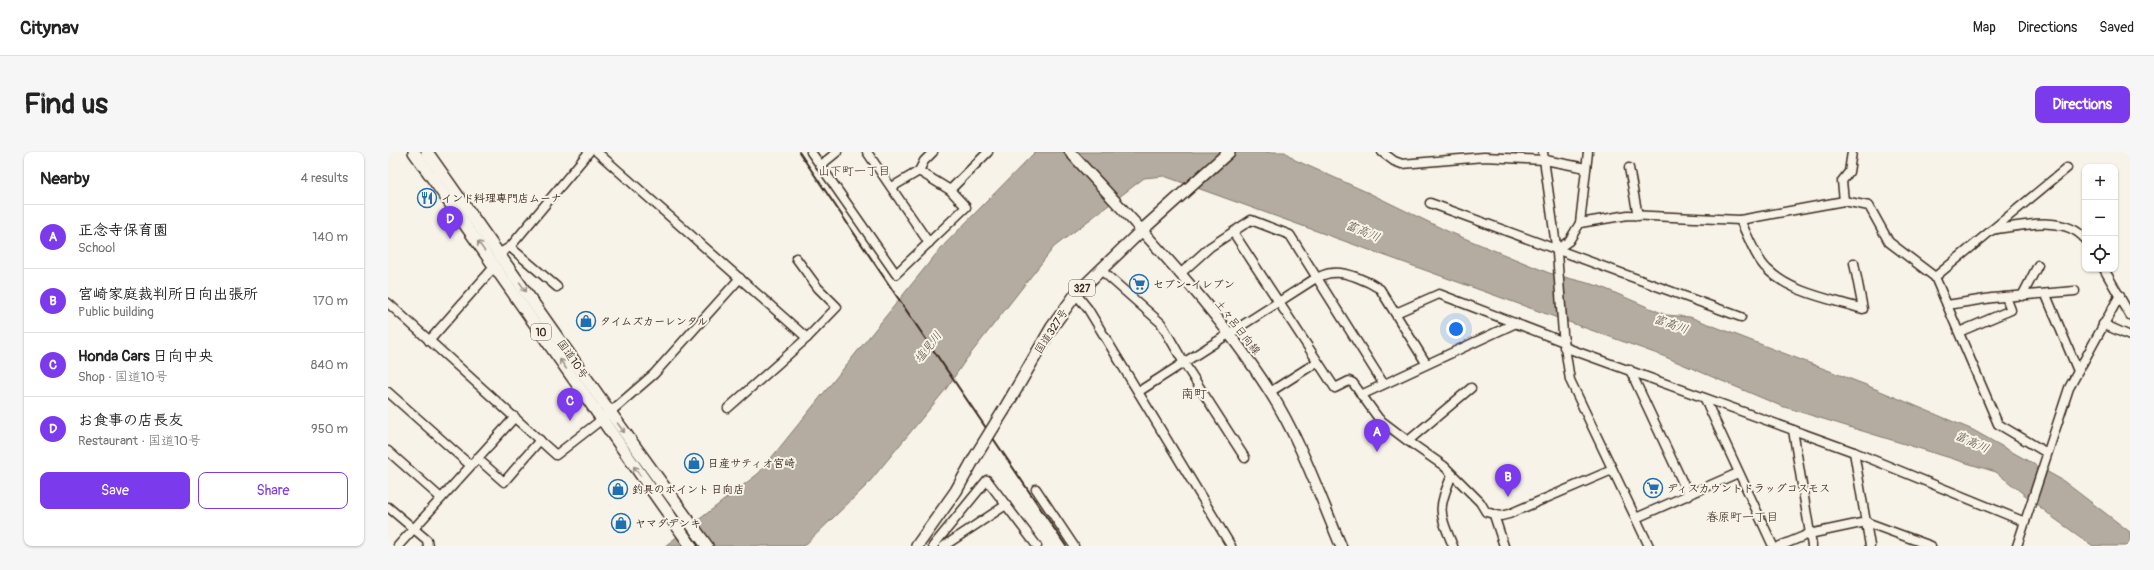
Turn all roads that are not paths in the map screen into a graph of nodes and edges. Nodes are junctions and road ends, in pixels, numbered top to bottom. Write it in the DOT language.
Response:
graph roads {
  1 [pos="414,152"];
  2 [pos="427,152"];
  3 [pos="589,152"];
  4 [pos="597,152"];
  5 [pos="811,152"];
  6 [pos="836,152"];
  7 [pos="867,152"];
  8 [pos="933,152"];
  9 [pos="988,152"];
  10 [pos="1070,152"];
  11 [pos="1230,152"];
  12 [pos="1382,152"];
  13 [pos="1589,152"];
  14 [pos="1852,152"];
  15 [pos="1453,156"];
  16 [pos="1544,156"];
  17 [pos="821,166"];
  18 [pos="1586,168"];
  19 [pos="1629,168"];
  20 [pos="2067,168"];
  21 [pos="919,171"];
  22 [pos="892,187"];
  23 [pos="950,190"];
  24 [pos="1844,201"];
  25 [pos="1430,203"];
  26 [pos="1638,216"];
  27 [pos="1740,220"];
  28 [pos="1580,223"];
  29 [pos="1137,226"];
  30 [pos="1991,230"];
  31 [pos="1233,232"];
  32 [pos="2083,236"];
  33 [pos="929,243"];
  34 [pos="510,247"];
  35 [pos="1557,251"];
  36 [pos="500,253"];
  37 [pos="796,258"];
  38 [pos="1854,263"];
  39 [pos="2038,265"];
  40 [pos="495,266"];
  41 [pos="1101,270"];
  42 [pos="2106,272"];
  43 [pos="1180,274"];
  44 [pos="1935,277"];
  45 [pos="740,278"];
  46 [pos="1316,278"];
  47 [pos="557,287"];
  48 [pos="2075,291"];
  49 [pos="1076,294"];
  50 [pos="2046,295"];
  51 [pos="2120,295"];
  52 [pos="2022,296"];
  53 [pos="2006,297"];
  54 [pos="388,303"];
  55 [pos="1278,303"];
  56 [pos="1947,305"];
  57 [pos="1396,313"];
  58 [pos="2130,315"];
  59 [pos="1741,317"];
  60 [pos="1516,323"];
  61 [pos="2103,324"];
  62 [pos="1959,332"];
  63 [pos="1230,334"];
  64 [pos="2130,336"];
  65 [pos="807,338"];
  66 [pos="429,341"];
  67 [pos="1564,341"];
  68 [pos="1317,362"];
  69 [pos="1184,363"];
  70 [pos="1426,363"];
  71 [pos="1630,370"];
  72 [pos="2078,371"];
  73 [pos="1383,383"];
  74 [pos="1471,388"];
  75 [pos="388,392"];
  76 [pos="1138,392"];
  77 [pos="1270,392"];
  78 [pos="1361,395"];
  79 [pos="1705,399"];
  80 [pos="728,408"];
  81 [pos="610,412"];
  82 [pos="515,417"];
  83 [pos="601,420"];
  84 [pos="1793,430"];
  85 [pos="540,440"];
  86 [pos="1408,441"];
  87 [pos="388,451"];
  88 [pos="1854,452"];
  89 [pos="2047,456"];
  90 [pos="477,458"];
  91 [pos="1245,458"];
  92 [pos="470,465"];
  93 [pos="1612,470"];
  94 [pos="1738,473"];
  95 [pos="1452,475"];
  96 [pos="1036,489"];
  97 [pos="1689,496"];
  98 [pos="441,498"];
  99 [pos="1006,505"];
  100 [pos="388,507"];
  101 [pos="1494,515"];
  102 [pos="1636,518"];
  103 [pos="2026,519"];
  104 [pos="1866,522"];
  105 [pos="413,530"];
  106 [pos="1810,534"];
  107 [pos="1033,545"];
  108 [pos="398,546"];
  109 [pos="428,546"];
  110 [pos="691,546"];
  111 [pos="707,546"];
  112 [pos="917,546"];
  113 [pos="933,546"];
  114 [pos="944,546"];
  115 [pos="1074,546"];
  116 [pos="1231,546"];
  117 [pos="1341,546"];
  118 [pos="1454,546"];
  119 [pos="1504,546"];
  120 [pos="1649,546"];
  121 [pos="1773,546"];
  122 [pos="1780,546"];
  123 [pos="1812,546"];
  124 [pos="1870,546"];
  125 [pos="1931,546"];
  126 [pos="2017,546"];
  40 -- 1 [label="highway, 国道10号 / 10, one-way"];
  2 -- 36 [label="highway, 国道10号 / 10"];
  3 -- 34 [label="street"];
  4 -- 45 [label="street"];
  5 -- 17 [label="street"];
  6 -- 17 [label="street"];
  7 -- 22 [label="street"];
  8 -- 21 [label="street"];
  9 -- 23 [label="street"];
  10 -- 29 [label="main road, 土々呂日向線"];
  11 -- 29 [label="highway, 国道327号 / 327"];
  12 -- 15 [label="street"];
  13 -- 18 [label="street"];
  14 -- 24 [label="street"];
  15 -- 16 [label="street"];
  16 -- 18 [label="street"];
  16 -- 35 [label="street"];
  17 -- 33 [label="street"];
  18 -- 28 [label="street"];
  19 -- 26 [label="street"];
  20 -- 30 [label="street"];
  21 -- 22 [label="street"];
  21 -- 23 [label="street"];
  22 -- 33 [label="street"];
  23 -- 33 [label="street"];
  24 -- 27 [label="street"];
  24 -- 44 [label="street"];
  25 -- 35 [label="street"];
  26 -- 27 [label="street"];
  26 -- 28 [label="street"];
  27 -- 38 [label="street"];
  28 -- 35 [label="street"];
  29 -- 41 [label="highway, 国道327号 / 327"];
  29 -- 43 [label="main road, 土々呂日向線"];
  30 -- 32 [label="street"];
  30 -- 44 [label="street"];
  31 -- 43 [label="street"];
  31 -- 46 [label="street"];
  31 -- 55 [label="street"];
  34 -- 36 [label="street"];
  34 -- 47 [label="street"];
  35 -- 59 [label="street"];
  35 -- 67 [label="street"];
  36 -- 81 [label="highway, 国道10号 / 10, one-way"];
  37 -- 65 [label="street"];
  39 -- 52 [label="street"];
  40 -- 66 [label="street"];
  83 -- 40 [label="highway, 国道10号 / 10, one-way"];
  41 -- 49 [label="highway, 国道327号 / 327"];
  41 -- 69 [label="street"];
  42 -- 51 [label="street"];
  43 -- 63 [label="main road, 土々呂日向線"];
  44 -- 56 [label="street"];
  45 -- 65 [label="street"];
  45 -- 81 [label="street"];
  46 -- 55 [label="street"];
  46 -- 57 [label="street"];
  46 -- 73 [label="street"];
  48 -- 50 [label="street"];
  49 -- 76 [label="street"];
  49 -- 112 [label="highway, 国道327号 / 327, bridge"];
  50 -- 52 [label="street"];
  50 -- 72 [label="street"];
  51 -- 58 [label="street"];
  51 -- 61 [label="street"];
  52 -- 53 [label="street"];
  53 -- 56 [label="street"];
  53 -- 62 [label="street"];
  54 -- 66 [label="street"];
  55 -- 63 [label="street"];
  55 -- 68 [label="street"];
  56 -- 62 [label="street"];
  57 -- 60 [label="street"];
  57 -- 70 [label="street"];
  60 -- 67 [label="street"];
  60 -- 70 [label="street"];
  61 -- 64 [label="street"];
  61 -- 72 [label="street"];
  62 -- 89 [label="street"];
  63 -- 69 [label="street"];
  63 -- 77 [label="main road, 土々呂日向線"];
  65 -- 80 [label="street"];
  66 -- 82 [label="street"];
  67 -- 71 [label="street"];
  67 -- 93 [label="street"];
  68 -- 77 [label="street"];
  68 -- 78 [label="street"];
  69 -- 76 [label="street"];
  69 -- 91 [label="street"];
  70 -- 73 [label="street"];
  71 -- 79 [label="street"];
  71 -- 97 [label="street"];
  72 -- 89 [label="street"];
  73 -- 78 [label="street"];
  74 -- 86 [label="street"];
  75 -- 92 [label="street"];
  76 -- 116 [label="street"];
  77 -- 117 [label="main road, 土々呂日向線"];
  78 -- 86 [label="street"];
  79 -- 84 [label="street"];
  79 -- 94 [label="street"];
  81 -- 83 [label="street"];
  81 -- 111 [label="highway, 国道10号 / 10, one-way"];
  82 -- 85 [label="street"];
  82 -- 90 [label="street"];
  83 -- 85 [label="street"];
  110 -- 83 [label="highway, 国道10号 / 10, one-way"];
  84 -- 88 [label="street"];
  84 -- 106 [label="street"];
  85 -- 90 [label="street"];
  86 -- 95 [label="street"];
  87 -- 98 [label="street"];
  88 -- 103 [label="street"];
  88 -- 104 [label="street"];
  89 -- 103 [label="street"];
  90 -- 92 [label="street"];
  92 -- 98 [label="street"];
  93 -- 101 [label="street"];
  93 -- 102 [label="street"];
  94 -- 97 [label="street"];
  94 -- 121 [label="street"];
  95 -- 101 [label="street"];
  95 -- 118 [label="street"];
  96 -- 115 [label="street"];
  97 -- 102 [label="street"];
  98 -- 105 [label="street"];
  99 -- 107 [label="street"];
  99 -- 113 [label="street"];
  99 -- 114 [label="street"];
  100 -- 105 [label="street"];
  101 -- 119 [label="street"];
  102 -- 120 [label="street"];
  103 -- 126 [label="street"];
  104 -- 106 [label="street"];
  104 -- 124 [label="street"];
  104 -- 125 [label="street"];
  105 -- 108 [label="street"];
  105 -- 109 [label="street"];
  106 -- 122 [label="street"];
  106 -- 123 [label="street"];
}
